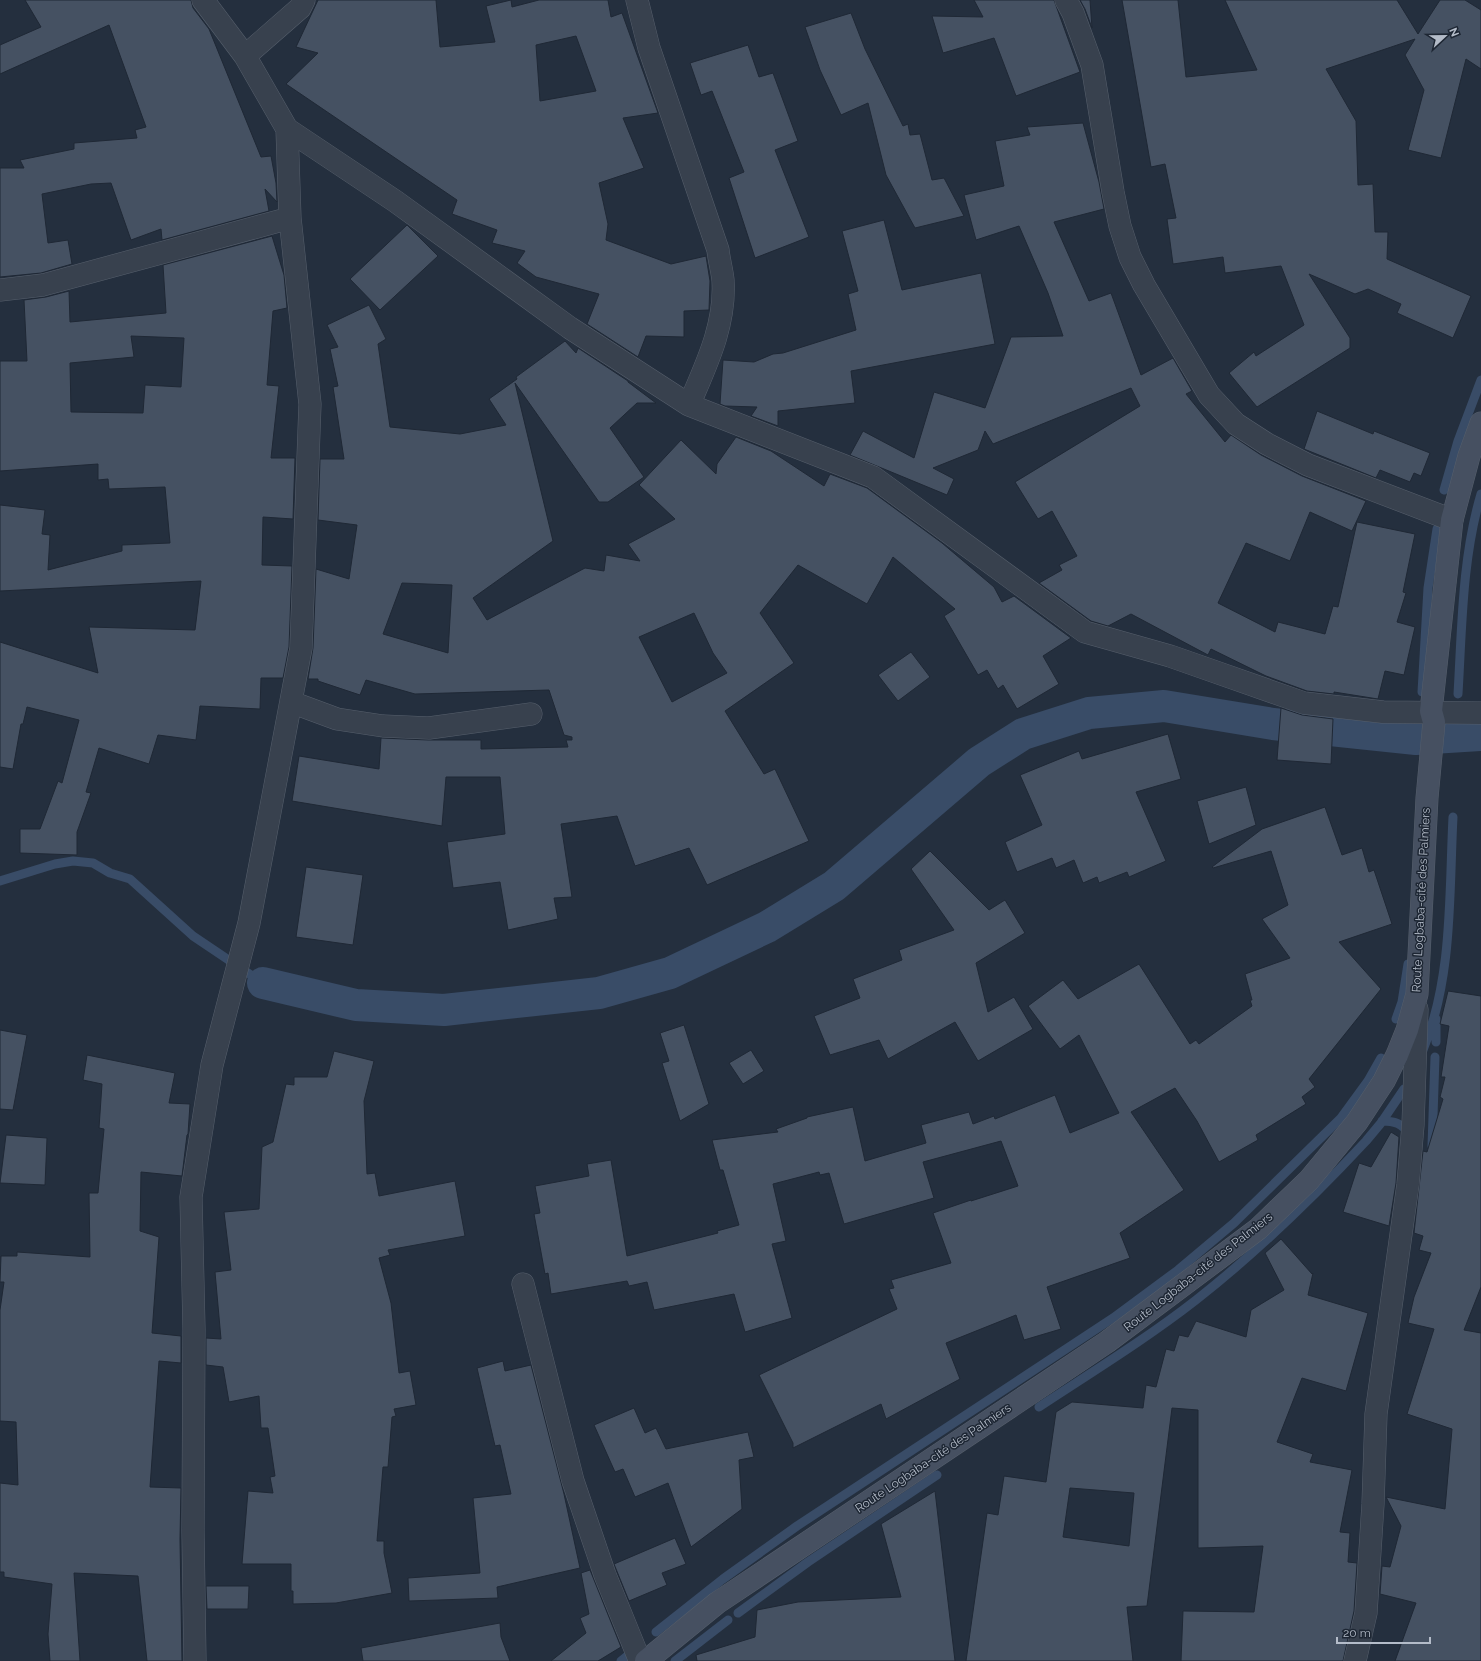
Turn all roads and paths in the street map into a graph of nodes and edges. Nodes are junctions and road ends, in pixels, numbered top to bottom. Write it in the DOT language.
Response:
graph roads {
  1 [pos="203,0"];
  2 [pos="304,0"];
  3 [pos="637,0"];
  4 [pos="1066,0"];
  5 [pos="245,56"];
  6 [pos="287,129"];
  7 [pos="290,218"];
  8 [pos="0,290"];
  9 [pos="689,405"];
  10 [pos="1481,423"];
  11 [pos="1452,520"];
  12 [pos="291,702"];
  13 [pos="1481,713"];
  14 [pos="531,714"];
  15 [pos="1432,717"];
  16 [pos="1417,994"];
  17 [pos="523,1284"];
  18 [pos="195,1661"];
  19 [pos="640,1661"];
  20 [pos="646,1661"];
  21 [pos="1355,1661"];
  1 -- 5 [label="street"];
  2 -- 5 [label="street"];
  3 -- 9 [label="street"];
  4 -- 11 [label="street"];
  5 -- 6 [label="street"];
  6 -- 7 [label="street"];
  6 -- 9 [label="street"];
  7 -- 8 [label="street"];
  7 -- 12 [label="street"];
  9 -- 15 [label="street"];
  10 -- 11 [label="main road, Route Logbaba-cité des Palmiers"];
  11 -- 15 [label="main road, Route Logbaba-cité des Palmiers"];
  12 -- 14 [label="street"];
  12 -- 18 [label="street"];
  13 -- 15 [label="street"];
  15 -- 16 [label="main road, Route Logbaba-cité des Palmiers"];
  16 -- 20 [label="main road, Route Logbaba-cité des Palmiers"];
  16 -- 21 [label="street"];
  17 -- 19 [label="street"];
}
